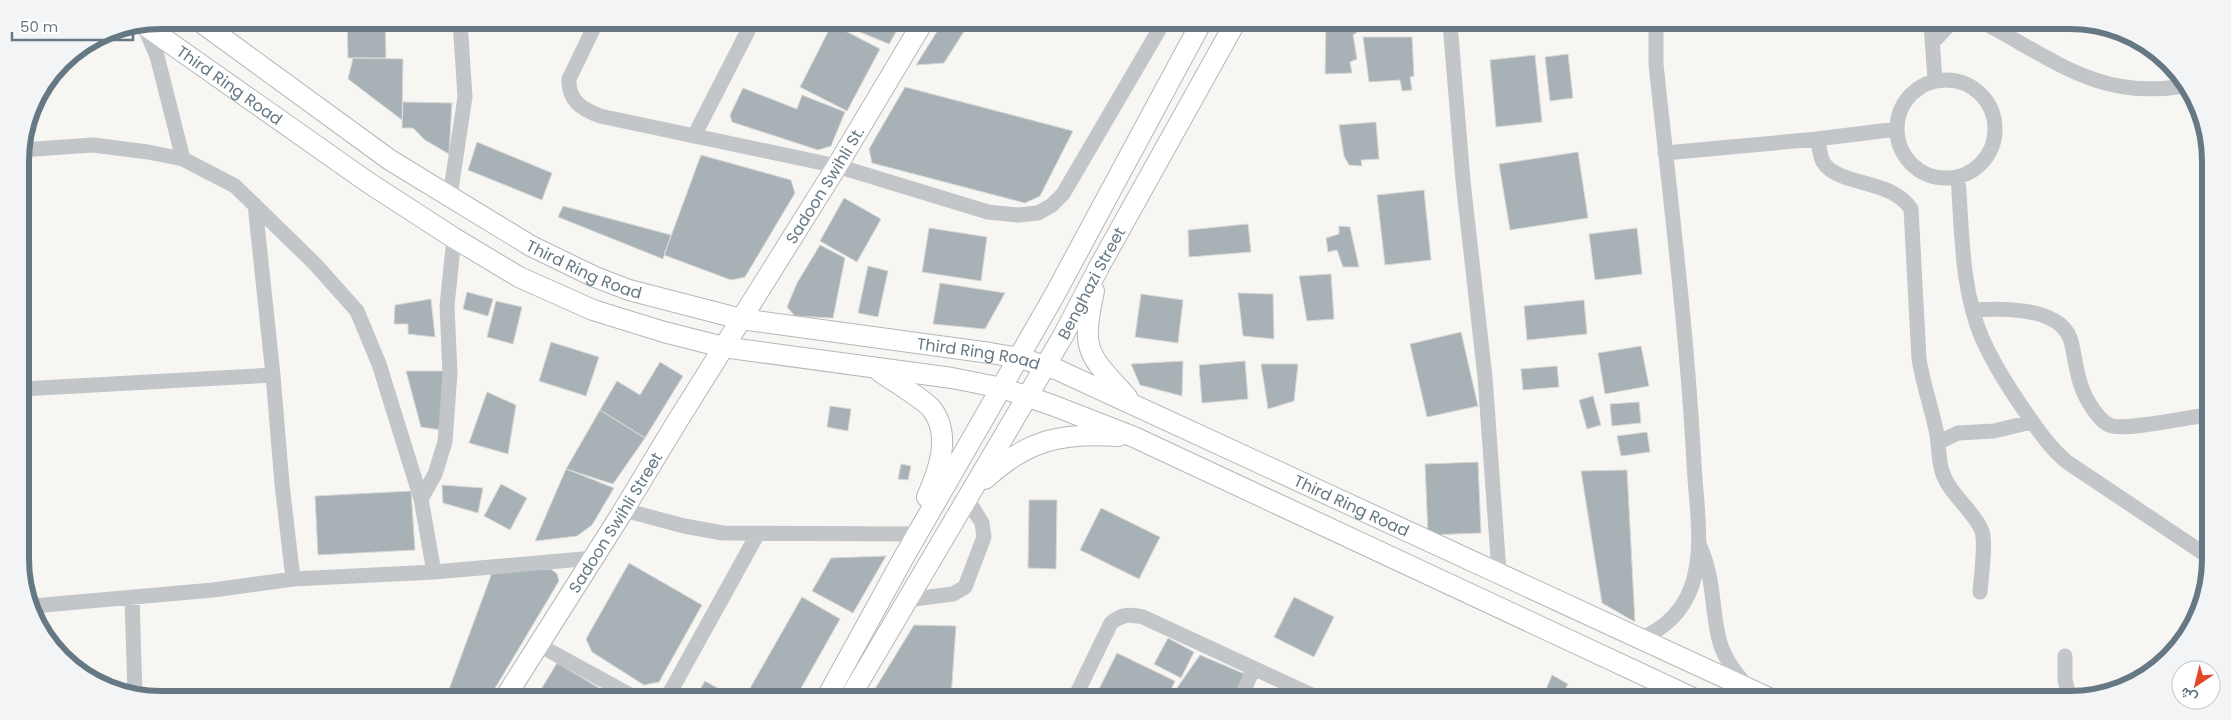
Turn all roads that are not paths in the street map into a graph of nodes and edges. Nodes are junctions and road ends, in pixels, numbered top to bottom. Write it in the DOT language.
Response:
graph roads {
  1 [pos="151,29"];
  2 [pos="210,29"];
  3 [pos="461,29"];
  4 [pos="592,29"];
  5 [pos="749,29"];
  6 [pos="919,29"];
  7 [pos="1159,29"];
  8 [pos="1198,29"];
  9 [pos="1232,29"];
  10 [pos="1450,29"];
  11 [pos="1656,29"];
  12 [pos="1932,29"];
  13 [pos="1945,29"];
  14 [pos="1996,29"];
  15 [pos="145,30"];
  16 [pos="1933,42"];
  17 [pos="1935,80"];
  18 [pos="2179,86"];
  19 [pos="1896,129"];
  20 [pos="694,136"];
  21 [pos="1817,139"];
  22 [pos="29,150"];
  23 [pos="1665,153"];
  24 [pos="183,159"];
  25 [pos="837,166"];
  26 [pos="1958,177"];
  27 [pos="450,196"];
  28 [pos="255,205"];
  29 [pos="454,238"];
  30 [pos="1099,267"];
  31 [pos="1973,310"];
  32 [pos="741,319"];
  33 [pos="724,347"];
  34 [pos="1020,358"];
  35 [pos="1046,366"];
  36 [pos="876,369"];
  37 [pos="273,375"];
  38 [pos="1002,388"];
  39 [pos="29,390"];
  40 [pos="1027,396"];
  41 [pos="1133,404"];
  42 [pos="2202,417"];
  43 [pos="2030,422"];
  44 [pos="1134,437"];
  45 [pos="1939,442"];
  46 [pos="968,496"];
  47 [pos="421,499"];
  48 [pos="624,510"];
  49 [pos="912,534"];
  50 [pos="757,535"];
  51 [pos="1698,542"];
  52 [pos="2202,552"];
  53 [pos="904,557"];
  54 [pos="594,558"];
  55 [pos="434,572"];
  56 [pos="1499,572"];
  57 [pos="293,579"];
  58 [pos="1980,592"];
  59 [pos="132,597"];
  60 [pos="906,600"];
  61 [pos="38,606"];
  62 [pos="1642,638"];
  63 [pos="539,645"];
  64 [pos="2065,656"];
  65 [pos="1253,669"];
  66 [pos="135,688"];
  67 [pos="1748,688"];
  68 [pos="509,691"];
  69 [pos="623,691"];
  70 [pos="671,691"];
  71 [pos="830,691"];
  72 [pos="853,691"];
  73 [pos="1077,691"];
  74 [pos="1244,691"];
  75 [pos="1302,691"];
  76 [pos="1678,691"];
  77 [pos="1754,691"];
  78 [pos="2068,691"];
  1 -- 29 [label="main road, Third Ring Road"];
  2 -- 27 [label="main road, Third Ring Road"];
  3 -- 27 [label="street"];
  4 -- 20 [label="street"];
  5 -- 20 [label="street"];
  6 -- 25 [label="main road, Sadoon Swihli St."];
  7 -- 25 [label="street"];
  8 -- 34 [label="main road, Benghazi Street"];
  9 -- 30 [label="main road, Benghazi Street"];
  10 -- 56 [label="street"];
  11 -- 23 [label="street"];
  12 -- 16 [label="street"];
  13 -- 16 [label="street"];
  14 -- 18 [label="street"];
  15 -- 24 [label="street"];
  16 -- 17 [label="street"];
  17 -- 19 [label="street"];
  17 -- 26 [label="street"];
  19 -- 21 [label="street"];
  19 -- 26 [label="street"];
  20 -- 25 [label="street"];
  21 -- 23 [label="street"];
  21 -- 45 [label="street"];
  22 -- 24 [label="street"];
  23 -- 51 [label="street"];
  24 -- 28 [label="street"];
  25 -- 32 [label="main road, Sadoon Swihli St."];
  26 -- 31 [label="street"];
  27 -- 32 [label="main road, Third Ring Road"];
  28 -- 37 [label="street"];
  28 -- 47 [label="street"];
  29 -- 33 [label="main road, Third Ring Road"];
  29 -- 47 [label="street"];
  30 -- 35 [label="main road, Benghazi Street"];
  30 -- 41 [label="main road"];
  31 -- 42 [label="street"];
  31 -- 43 [label="street"];
  32 -- 33 [label="main road, Sadoon Swihli St."];
  32 -- 34 [label="main road, Third Ring Road"];
  33 -- 36 [label="main road, Third Ring Road"];
  33 -- 48 [label="main road, Sadoon Swihli Street"];
  34 -- 35 [label="main road, Third Ring Road"];
  34 -- 38 [label="main road, Benghazi Street"];
  35 -- 40 [label="main road, Benghazi Street"];
  35 -- 41 [label="main road, Third Ring Road"];
  36 -- 38 [label="main road, Third Ring Road"];
  36 -- 49 [label="main road"];
  37 -- 39 [label="street"];
  37 -- 57 [label="street"];
  38 -- 40 [label="main road, Third Ring Road"];
  38 -- 53 [label="main road, Benghazi Street"];
  40 -- 44 [label="main road, Third Ring Road"];
  40 -- 46 [label="main road, Benghazi Street"];
  41 -- 56 [label="main road, Third Ring Road"];
  43 -- 45 [label="street"];
  43 -- 52 [label="street"];
  44 -- 46 [label="main road"];
  44 -- 76 [label="main road, Third Ring Road"];
  45 -- 58 [label="street"];
  46 -- 60 [label="main road, Benghazi Street"];
  46 -- 60 [label="street"];
  47 -- 55 [label="street"];
  48 -- 50 [label="street"];
  48 -- 54 [label="main road, Sadoon Swihli Street"];
  49 -- 50 [label="street"];
  49 -- 53 [label="main road"];
  50 -- 70 [label="street"];
  51 -- 62 [label="street"];
  51 -- 67 [label="street"];
  53 -- 71 [label="main road, Benghazi Street"];
  54 -- 55 [label="street"];
  54 -- 63 [label="main road, Sadoon Swihli Street"];
  55 -- 57 [label="street"];
  56 -- 62 [label="main road, Third Ring Road"];
  57 -- 59 [label="street"];
  59 -- 61 [label="street"];
  59 -- 66 [label="street"];
  60 -- 72 [label="main road, Benghazi Street"];
  62 -- 67 [label="main road, Third Ring Road"];
  63 -- 68 [label="main road, Sadoon Swihli Street"];
  63 -- 69 [label="street"];
  64 -- 78 [label="street"];
  65 -- 73 [label="street"];
  65 -- 74 [label="street"];
  65 -- 75 [label="street"];
  67 -- 77 [label="main road, Third Ring Road"];
}
